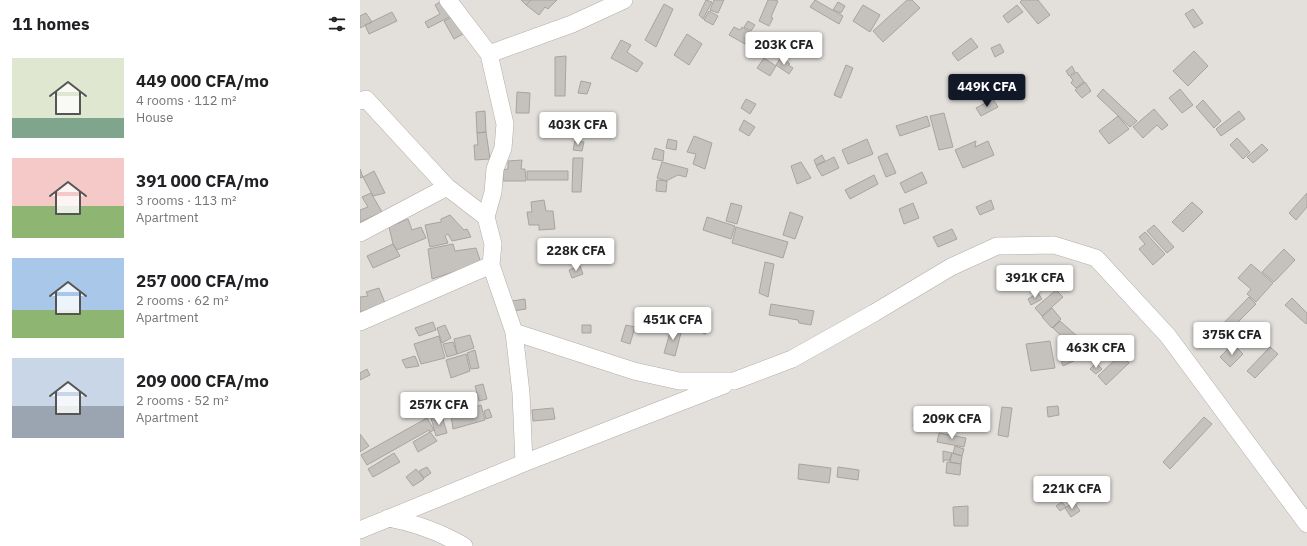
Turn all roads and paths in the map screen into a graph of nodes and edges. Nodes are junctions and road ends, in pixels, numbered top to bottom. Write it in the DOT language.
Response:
graph roads {
  1 [pos="448,0"];
  2 [pos="624,0"];
  3 [pos="489,54"];
  4 [pos="360,101"];
  5 [pos="447,187"];
  6 [pos="486,217"];
  7 [pos="360,233"];
  8 [pos="491,265"];
  9 [pos="360,322"];
  10 [pos="514,332"];
  11 [pos="734,381"];
  12 [pos="524,463"];
  13 [pos="388,518"];
  14 [pos="1307,524"];
  15 [pos="360,530"];
  16 [pos="464,546"];
  1 -- 3 [label="street"];
  2 -- 3 [label="street"];
  3 -- 6 [label="street"];
  4 -- 5 [label="street"];
  5 -- 6 [label="street"];
  5 -- 7 [label="street"];
  6 -- 8 [label="street"];
  8 -- 9 [label="street"];
  8 -- 10 [label="street"];
  10 -- 11 [label="street"];
  10 -- 12 [label="street"];
  11 -- 12 [label="street"];
  11 -- 14 [label="street"];
  12 -- 13 [label="street"];
  13 -- 15 [label="street"];
  13 -- 16 [label="street"];
}
